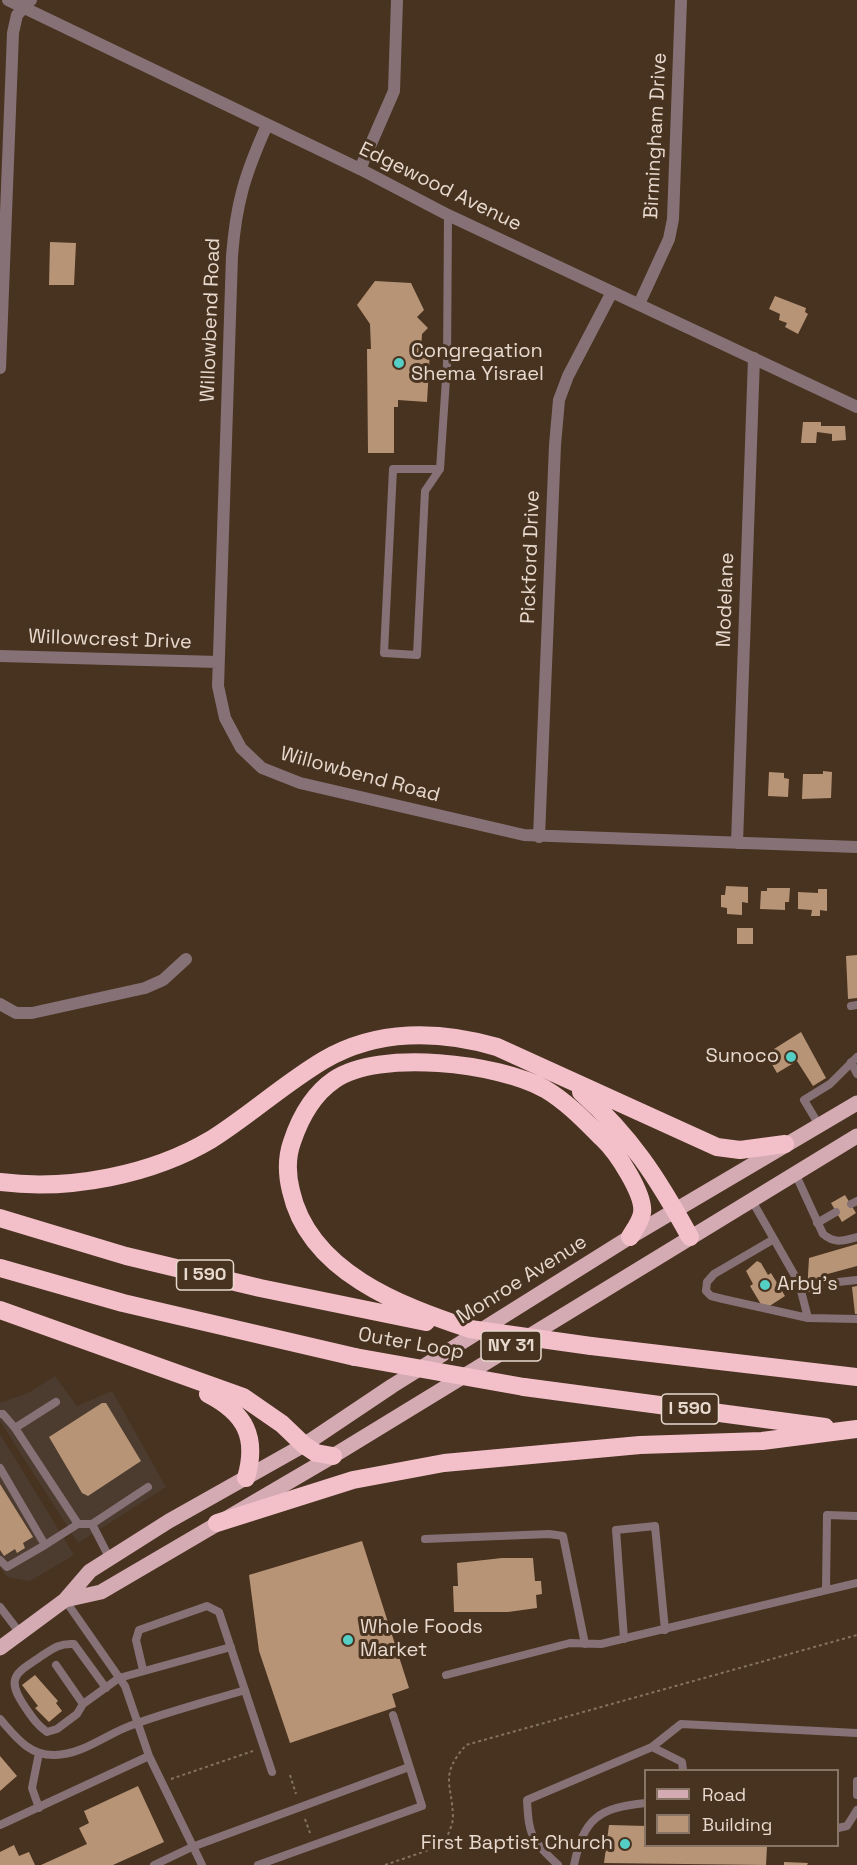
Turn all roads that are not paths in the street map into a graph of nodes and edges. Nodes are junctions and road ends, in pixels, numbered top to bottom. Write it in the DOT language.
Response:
graph roads {
  1 [pos="8,0"];
  2 [pos="397,0"];
  3 [pos="681,0"];
  4 [pos="27,4"];
  5 [pos="267,125"];
  6 [pos="360,169"];
  7 [pos="448,215"];
  8 [pos="612,292"];
  9 [pos="639,304"];
  10 [pos="754,358"];
  11 [pos="0,368"];
  12 [pos="857,407"];
  13 [pos="440,470"];
  14 [pos="0,656"];
  15 [pos="218,662"];
  16 [pos="539,837"];
  17 [pos="737,843"];
  18 [pos="857,847"];
  19 [pos="186,959"];
  20 [pos="0,1004"];
  21 [pos="854,1060"];
  22 [pos="857,1074"];
  23 [pos="566,1078"];
  24 [pos="857,1103"];
  25 [pos="819,1125"];
  26 [pos="857,1136"];
  27 [pos="785,1144"];
  28 [pos="795,1172"];
  29 [pos="0,1182"];
  30 [pos="751,1199"];
  31 [pos="675,1210"];
  32 [pos="836,1212"];
  33 [pos="0,1218"];
  34 [pos="818,1223"];
  35 [pos="630,1237"];
  36 [pos="690,1237"];
  37 [pos="857,1237"];
  38 [pos="774,1239"];
  39 [pos="0,1268"];
  40 [pos="857,1280"];
  41 [pos="838,1282"];
  42 [pos="0,1310"];
  43 [pos="419,1317"];
  44 [pos="808,1318"];
  45 [pos="857,1318"];
  46 [pos="168,1370"];
  47 [pos="857,1377"];
  48 [pos="56,1402"];
  49 [pos="0,1414"];
  50 [pos="15,1428"];
  51 [pos="857,1429"];
  52 [pos="304,1445"];
  53 [pos="333,1456"];
  54 [pos="0,1468"];
  55 [pos="246,1478"];
  56 [pos="148,1487"];
  57 [pos="857,1516"];
  58 [pos="217,1523"];
  59 [pos="78,1524"];
  60 [pos="92,1524"];
  61 [pos="425,1539"];
  62 [pos="45,1545"];
  63 [pos="110,1559"];
  64 [pos="0,1560"];
  65 [pos="4,1570"];
  66 [pos="857,1583"];
  67 [pos="826,1590"];
  68 [pos="65,1600"];
  69 [pos="0,1607"];
  70 [pos="665,1630"];
  71 [pos="20,1633"];
  72 [pos="624,1639"];
  73 [pos="585,1644"];
  74 [pos="231,1647"];
  75 [pos="0,1648"];
  76 [pos="56,1665"];
  77 [pos="143,1670"];
  78 [pos="446,1675"];
  79 [pos="119,1678"];
  80 [pos="106,1688"];
  81 [pos="245,1690"];
  82 [pos="83,1704"];
  83 [pos="393,1715"];
  84 [pos="0,1719"];
  85 [pos="136,1723"];
  86 [pos="857,1733"];
  87 [pos="652,1747"];
  88 [pos="39,1753"];
  89 [pos="148,1756"];
  90 [pos="410,1767"];
  91 [pos="683,1769"];
  92 [pos="272,1772"];
  93 [pos="857,1780"];
  94 [pos="857,1796"];
  95 [pos="644,1803"];
  96 [pos="39,1808"];
  97 [pos="857,1810"];
  98 [pos="0,1825"];
  99 [pos="839,1828"];
  100 [pos="192,1847"];
  101 [pos="154,1865"];
  102 [pos="202,1865"];
  103 [pos="258,1865"];
  104 [pos="558,1865"];
  105 [pos="574,1865"];
  1 -- 4 [label="street, Edgewood Avenue"];
  2 -- 6 [label="street"];
  3 -- 9 [label="street, Birmingham Drive"];
  4 -- 5 [label="street, Edgewood Avenue"];
  4 -- 11 [label="street"];
  5 -- 6 [label="street, Edgewood Avenue"];
  5 -- 15 [label="street, Willowbend Road"];
  6 -- 7 [label="street, Edgewood Avenue"];
  7 -- 8 [label="street, Edgewood Avenue"];
  7 -- 13 [label="lane"];
  8 -- 9 [label="street, Edgewood Avenue"];
  8 -- 16 [label="street, Pickford Drive"];
  9 -- 10 [label="street, Edgewood Avenue"];
  10 -- 12 [label="street, Edgewood Avenue"];
  10 -- 17 [label="street, Modelane"];
  13 -- 13 [label="lane"];
  14 -- 15 [label="street, Willowcrest Drive"];
  15 -- 16 [label="street, Willowbend Road"];
  16 -- 17 [label="street, Willowbend Road"];
  17 -- 18 [label="street, Willowbend Road"];
  19 -- 20 [label="street"];
  21 -- 22 [label="lane"];
  21 -- 25 [label="lane"];
  23 -- 27 [label="highway"];
  23 -- 29 [label="highway"];
  23 -- 31 [label="highway"];
  24 -- 25 [label="main road, Monroe Avenue / NY 31"];
  25 -- 27 [label="main road, Monroe Avenue / NY 31"];
  26 -- 28 [label="main road, Monroe Avenue / NY 31"];
  27 -- 31 [label="main road, Monroe Avenue / NY 31"];
  28 -- 30 [label="main road, Monroe Avenue / NY 31"];
  28 -- 34 [label="lane"];
  30 -- 36 [label="main road, Monroe Avenue / NY 31"];
  30 -- 38 [label="lane"];
  31 -- 35 [label="main road, Monroe Avenue / NY 31"];
  31 -- 36 [label="highway"];
  32 -- 34 [label="lane"];
  33 -- 43 [label="highway, Outer Loop / I 590"];
  34 -- 37 [label="lane"];
  35 -- 43 [label="highway"];
  35 -- 52 [label="main road, Monroe Avenue / NY 31"];
  36 -- 53 [label="main road, Monroe Avenue / NY 31"];
  38 -- 44 [label="lane"];
  38 -- 44 [label="lane"];
  39 -- 51 [label="highway, Outer Loop / I 590, bridge"];
  40 -- 41 [label="lane"];
  42 -- 46 [label="highway"];
  43 -- 47 [label="highway, Outer Loop, bridge"];
  44 -- 45 [label="lane"];
  46 -- 52 [label="highway"];
  46 -- 55 [label="highway"];
  48 -- 50 [label="lane"];
  49 -- 50 [label="lane"];
  50 -- 59 [label="lane"];
  51 -- 58 [label="highway"];
  52 -- 53 [label="highway"];
  52 -- 55 [label="main road, Monroe Avenue / NY 31"];
  53 -- 58 [label="main road, Monroe Avenue / NY 31"];
  54 -- 62 [label="lane"];
  55 -- 63 [label="main road, Monroe Avenue / NY 31"];
  56 -- 60 [label="lane"];
  57 -- 67 [label="lane"];
  58 -- 68 [label="main road, Monroe Avenue / NY 31"];
  59 -- 60 [label="lane"];
  59 -- 62 [label="lane"];
  60 -- 63 [label="lane"];
  61 -- 73 [label="lane"];
  62 -- 65 [label="lane"];
  63 -- 68 [label="main road, Monroe Avenue / NY 31"];
  64 -- 65 [label="lane"];
  66 -- 67 [label="lane"];
  67 -- 70 [label="lane"];
  68 -- 71 [label="main road, Monroe Avenue / NY 31"];
  68 -- 79 [label="lane"];
  69 -- 71 [label="lane"];
  70 -- 72 [label="lane"];
  70 -- 72 [label="lane"];
  71 -- 75 [label="main road, Monroe Avenue / NY 31"];
  72 -- 73 [label="lane"];
  73 -- 78 [label="lane"];
  74 -- 77 [label="lane"];
  74 -- 77 [label="lane"];
  74 -- 81 [label="lane"];
  76 -- 82 [label="lane"];
  77 -- 79 [label="lane"];
  79 -- 80 [label="lane"];
  79 -- 85 [label="lane"];
  80 -- 82 [label="lane"];
  80 -- 82 [label="lane"];
  81 -- 85 [label="lane"];
  81 -- 92 [label="lane"];
  83 -- 90 [label="lane"];
  84 -- 88 [label="lane"];
  85 -- 88 [label="lane"];
  85 -- 89 [label="lane"];
  86 -- 87 [label="lane"];
  87 -- 91 [label="lane"];
  87 -- 104 [label="lane"];
  88 -- 96 [label="lane"];
  89 -- 96 [label="lane"];
  89 -- 100 [label="lane"];
  90 -- 100 [label="lane"];
  90 -- 103 [label="lane"];
  93 -- 94 [label="lane"];
  95 -- 105 [label="lane"];
  96 -- 98 [label="lane"];
  97 -- 99 [label="lane"];
  100 -- 101 [label="lane"];
  100 -- 102 [label="lane"];
}
